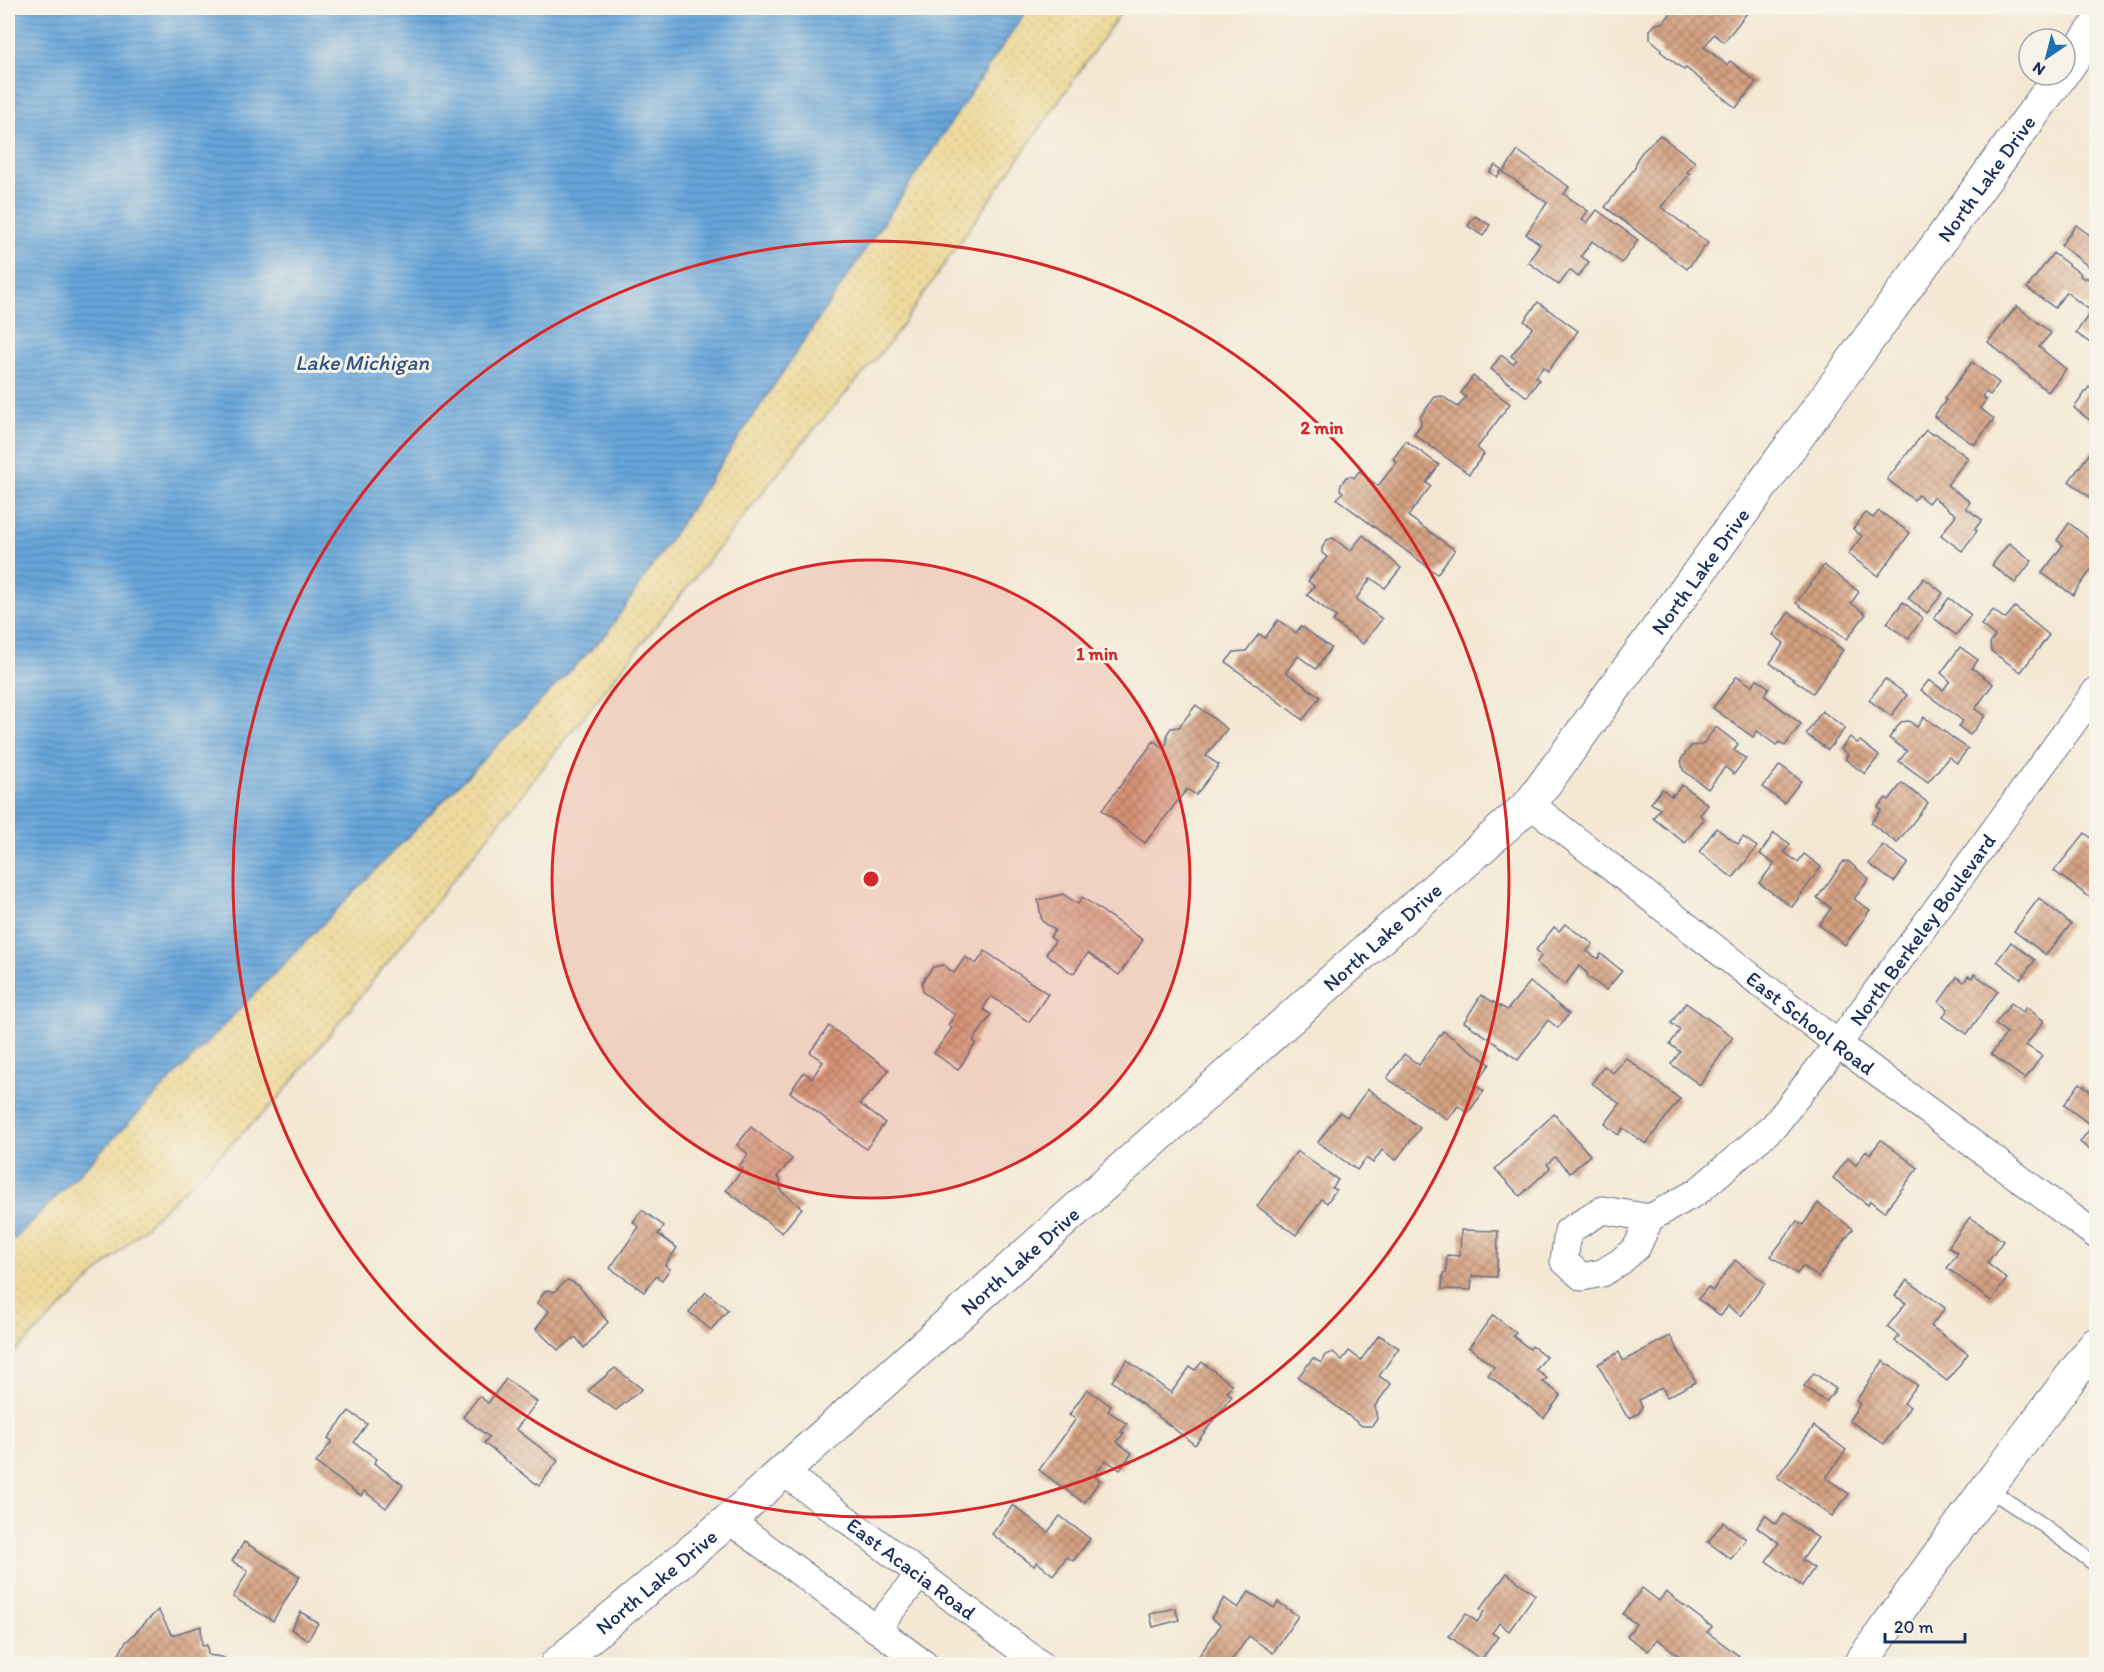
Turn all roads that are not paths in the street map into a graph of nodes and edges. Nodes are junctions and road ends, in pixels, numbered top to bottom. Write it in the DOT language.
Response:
graph roads {
  1 [pos="2097,27"];
  2 [pos="2077,54"];
  3 [pos="2052,87"];
  4 [pos="2097,691"];
  5 [pos="1530,804"];
  6 [pos="1838,1044"];
  7 [pos="1650,1218"];
  8 [pos="2097,1235"];
  9 [pos="2097,1344"];
  10 [pos="782,1471"];
  11 [pos="1988,1488"];
  12 [pos="729,1520"];
  13 [pos="2097,1564"];
  14 [pos="920,1574"];
  15 [pos="876,1629"];
  16 [pos="557,1665"];
  17 [pos="924,1665"];
  18 [pos="1040,1665"];
  19 [pos="1860,1665"];
  1 -- 2 [label="main road"];
  3 -- 5 [label="main road, North Lake Drive"];
  4 -- 6 [label="street, North Berkeley Boulevard"];
  5 -- 6 [label="street, East School Road"];
  5 -- 10 [label="main road, North Lake Drive"];
  6 -- 7 [label="street, North Berkeley Boulevard"];
  6 -- 8 [label="street, East School Road"];
  9 -- 11 [label="main road"];
  10 -- 12 [label="main road, North Lake Drive"];
  10 -- 14 [label="street, East Acacia Road"];
  11 -- 13 [label="lane"];
  11 -- 19 [label="main road"];
  12 -- 15 [label="street"];
  12 -- 16 [label="main road, North Lake Drive"];
  14 -- 15 [label="street"];
  14 -- 18 [label="street, East Acacia Road"];
  15 -- 17 [label="street"];
}
